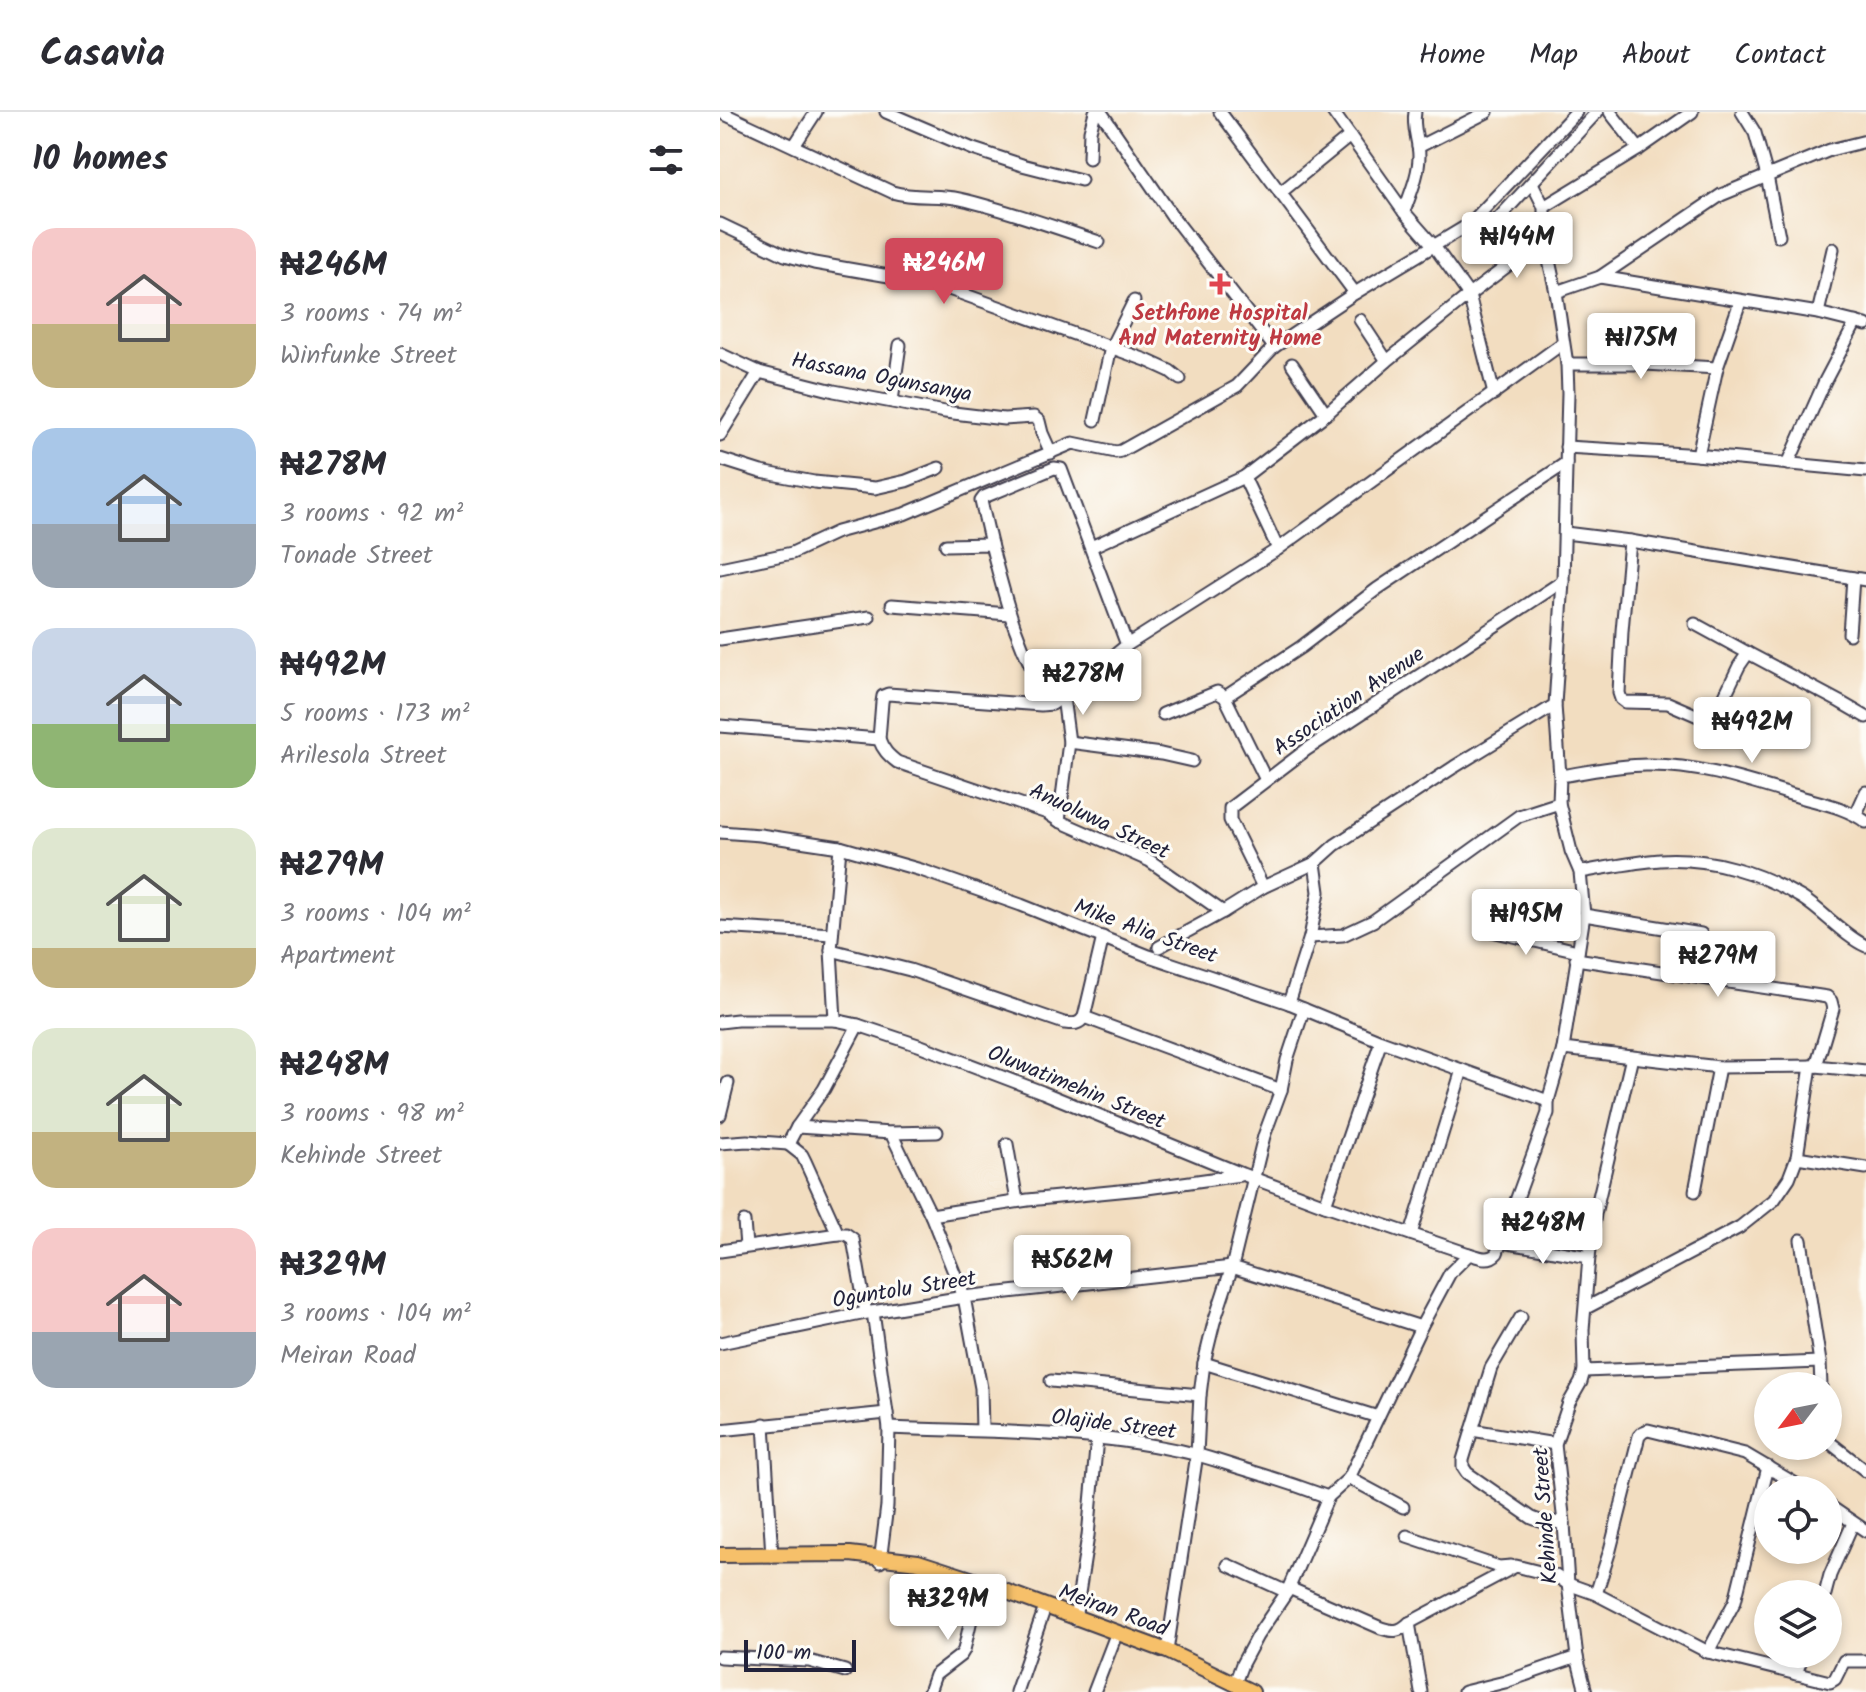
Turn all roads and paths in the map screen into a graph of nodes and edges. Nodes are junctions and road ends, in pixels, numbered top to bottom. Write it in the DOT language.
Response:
graph roads {
  1 [pos="720,112"];
  2 [pos="816,112"];
  3 [pos="886,112"];
  4 [pos="1098,112"];
  5 [pos="1220,112"];
  6 [pos="1333,112"];
  7 [pos="1415,112"];
  8 [pos="1487,112"];
  9 [pos="1576,112"];
  10 [pos="1597,112"];
  11 [pos="1610,112"];
  12 [pos="1692,112"];
  13 [pos="1742,112"];
  14 [pos="1350,136"];
  15 [pos="1866,141"];
  16 [pos="794,146"];
  17 [pos="1418,147"];
  18 [pos="1639,149"];
  19 [pos="1089,158"];
  20 [pos="1767,176"];
  21 [pos="1081,180"];
  22 [pos="1532,183"];
  23 [pos="1280,193"];
  24 [pos="1544,207"];
  25 [pos="1404,212"];
  26 [pos="720,224"];
  27 [pos="1485,233"];
  28 [pos="1779,236"];
  29 [pos="1544,238"];
  30 [pos="1099,242"];
  31 [pos="1833,249"];
  32 [pos="1437,250"];
  33 [pos="1600,277"];
  34 [pos="1556,292"];
  35 [pos="1355,293"];
  36 [pos="1469,295"];
  37 [pos="1134,301"];
  38 [pos="1740,302"];
  39 [pos="1818,313"];
  40 [pos="1360,320"];
  41 [pos="1861,324"];
  42 [pos="1563,343"];
  43 [pos="900,345"];
  44 [pos="1111,347"];
  45 [pos="1274,347"];
  46 [pos="720,354"];
  47 [pos="1387,361"];
  48 [pos="1292,364"];
  49 [pos="1567,364"];
  50 [pos="1717,368"];
  51 [pos="759,372"];
  52 [pos="1180,379"];
  53 [pos="1494,394"];
  54 [pos="892,401"];
  55 [pos="1326,414"];
  56 [pos="1095,420"];
  57 [pos="720,435"];
  58 [pos="1566,447"];
  59 [pos="1051,453"];
  60 [pos="1698,455"];
  61 [pos="720,459"];
  62 [pos="1566,463"];
  63 [pos="1788,464"];
  64 [pos="939,468"];
  65 [pos="1866,471"];
  66 [pos="1244,477"];
  67 [pos="1565,533"];
  68 [pos="1630,541"];
  69 [pos="991,544"];
  70 [pos="946,545"];
  71 [pos="1091,547"];
  72 [pos="1278,549"];
  73 [pos="720,568"];
  74 [pos="1853,578"];
  75 [pos="1866,580"];
  76 [pos="1563,581"];
  77 [pos="892,605"];
  78 [pos="1009,614"];
  79 [pos="869,617"];
  80 [pos="1695,624"];
  81 [pos="1849,634"];
  82 [pos="720,639"];
  83 [pos="1127,645"];
  84 [pos="1748,653"];
  85 [pos="1225,697"];
  86 [pos="1057,700"];
  87 [pos="1555,705"];
  88 [pos="1163,714"];
  89 [pos="1866,717"];
  90 [pos="720,726"];
  91 [pos="879,739"];
  92 [pos="1069,742"];
  93 [pos="1192,761"];
  94 [pos="1560,776"];
  95 [pos="1266,780"];
  96 [pos="1866,792"];
  97 [pos="1559,803"];
  98 [pos="1861,818"];
  99 [pos="1059,821"];
  100 [pos="720,832"];
  101 [pos="840,847"];
  102 [pos="1315,863"];
  103 [pos="1580,872"];
  104 [pos="1263,887"];
  105 [pos="1223,912"];
  106 [pos="1584,915"];
  107 [pos="720,927"];
  108 [pos="1483,929"];
  109 [pos="832,934"];
  110 [pos="1701,934"];
  111 [pos="1103,937"];
  112 [pos="1310,937"];
  113 [pos="1866,946"];
  114 [pos="1159,947"];
  115 [pos="831,950"];
  116 [pos="1577,955"];
  117 [pos="1289,1003"];
  118 [pos="1304,1009"];
  119 [pos="1084,1017"];
  120 [pos="835,1020"];
  121 [pos="720,1022"];
  122 [pos="858,1025"];
  123 [pos="1381,1041"];
  124 [pos="1563,1049"];
  125 [pos="1632,1057"];
  126 [pos="1813,1066"];
  127 [pos="1719,1067"];
  128 [pos="1462,1070"];
  129 [pos="1866,1071"];
  130 [pos="728,1083"];
  131 [pos="1281,1090"];
  132 [pos="1548,1101"];
  133 [pos="720,1115"];
  134 [pos="797,1127"];
  135 [pos="937,1132"];
  136 [pos="891,1133"];
  137 [pos="720,1143"];
  138 [pos="788,1144"];
  139 [pos="1007,1144"];
  140 [pos="1797,1157"];
  141 [pos="1866,1168"];
  142 [pos="1242,1174"];
  143 [pos="1254,1178"];
  144 [pos="1695,1191"];
  145 [pos="1017,1201"];
  146 [pos="1325,1205"];
  147 [pos="931,1215"];
  148 [pos="744,1222"];
  149 [pos="838,1234"];
  150 [pos="1411,1234"];
  151 [pos="1801,1240"];
  152 [pos="1502,1242"];
  153 [pos="746,1246"];
  154 [pos="720,1251"];
  155 [pos="1469,1254"];
  156 [pos="1589,1257"];
  157 [pos="1232,1267"];
  158 [pos="964,1297"];
  159 [pos="1586,1308"];
  160 [pos="870,1313"];
  161 [pos="1521,1317"];
  162 [pos="1421,1327"];
  163 [pos="720,1343"];
  164 [pos="1820,1362"];
  165 [pos="1204,1363"];
  166 [pos="1584,1371"];
  167 [pos="1820,1372"];
  168 [pos="1051,1381"];
  169 [pos="1200,1395"];
  170 [pos="887,1413"];
  171 [pos="1378,1417"];
  172 [pos="764,1424"];
  173 [pos="889,1428"];
  174 [pos="720,1430"];
  175 [pos="982,1430"];
  176 [pos="1472,1430"];
  177 [pos="1097,1438"];
  178 [pos="1555,1444"];
  179 [pos="1842,1452"];
  180 [pos="1197,1454"];
  181 [pos="1768,1467"];
  182 [pos="1866,1471"];
  183 [pos="1783,1476"];
  184 [pos="1349,1478"];
  185 [pos="1328,1497"];
  186 [pos="1403,1507"];
  187 [pos="1842,1515"];
  188 [pos="1564,1523"];
  189 [pos="1853,1523"];
  190 [pos="1866,1531"];
  191 [pos="1407,1536"];
  192 [pos="720,1555"];
  193 [pos="772,1556"];
  194 [pos="881,1559"];
  195 [pos="720,1562"];
  196 [pos="1228,1565"];
  197 [pos="917,1566"];
  198 [pos="1516,1566"];
  199 [pos="1829,1580"];
  200 [pos="1568,1584"];
  201 [pos="980,1590"];
  202 [pos="1288,1590"];
  203 [pos="1596,1594"];
  204 [pos="1043,1613"];
  205 [pos="1075,1619"];
  206 [pos="1409,1623"];
  207 [pos="1114,1640"];
  208 [pos="1167,1651"];
  209 [pos="1708,1652"];
  210 [pos="720,1657"];
  211 [pos="1577,1657"];
  212 [pos="1866,1661"];
  213 [pos="1798,1668"];
  214 [pos="845,1671"];
  215 [pos="1796,1674"];
  216 [pos="1233,1688"];
  217 [pos="929,1692"];
  218 [pos="1016,1692"];
  219 [pos="1094,1692"];
  220 [pos="1252,1692"];
  221 [pos="1421,1692"];
  222 [pos="1464,1692"];
  223 [pos="1586,1692"];
  1 -- 16 [label="street"];
  2 -- 16 [label="street"];
  3 -- 21 [label="street"];
  4 -- 19 [label="street"];
  4 -- 45 [label="street"];
  5 -- 23 [label="street"];
  6 -- 14 [label="street"];
  7 -- 17 [label="street"];
  8 -- 17 [label="street"];
  9 -- 32 [label="street"];
  10 -- 22 [label="street"];
  11 -- 18 [label="street"];
  12 -- 18 [label="street"];
  13 -- 20 [label="street"];
  14 -- 23 [label="street"];
  14 -- 25 [label="street"];
  15 -- 20 [label="street"];
  16 -- 30 [label="street"];
  17 -- 25 [label="street"];
  18 -- 24 [label="street"];
  20 -- 28 [label="street"];
  20 -- 33 [label="street"];
  22 -- 24 [label="street"];
  22 -- 27 [label="street"];
  23 -- 35 [label="street"];
  24 -- 29 [label="street"];
  25 -- 32 [label="street"];
  26 -- 44 [label="street"];
  29 -- 34 [label="street"];
  29 -- 36 [label="street"];
  31 -- 39 [label="street"];
  32 -- 35 [label="street"];
  32 -- 36 [label="street"];
  33 -- 34 [label="street"];
  33 -- 38 [label="street"];
  34 -- 42 [label="street"];
  35 -- 45 [label="street"];
  36 -- 47 [label="street"];
  36 -- 53 [label="street"];
  37 -- 44 [label="street"];
  38 -- 39 [label="street"];
  38 -- 50 [label="street"];
  39 -- 41 [label="street"];
  40 -- 47 [label="street"];
  41 -- 63 [label="street"];
  42 -- 49 [label="street"];
  42 -- 53 [label="street"];
  43 -- 54 [label="street"];
  44 -- 52 [label="street"];
  44 -- 56 [label="street"];
  45 -- 59 [label="street"];
  46 -- 51 [label="street, Hassana Ogunsanya"];
  47 -- 55 [label="street"];
  48 -- 55 [label="street"];
  49 -- 50 [label="street"];
  49 -- 58 [label="street"];
  50 -- 60 [label="street"];
  51 -- 54 [label="street, Hassana Ogunsanya"];
  51 -- 57 [label="street"];
  53 -- 72 [label="street"];
  54 -- 59 [label="street, Hassana Ogunsanya"];
  55 -- 66 [label="street"];
  58 -- 60 [label="street"];
  58 -- 62 [label="street"];
  59 -- 73 [label="street"];
  60 -- 63 [label="street"];
  61 -- 64 [label="street"];
  62 -- 67 [label="street"];
  62 -- 85 [label="street"];
  63 -- 65 [label="street"];
  66 -- 71 [label="street"];
  66 -- 72 [label="street"];
  67 -- 68 [label="street"];
  67 -- 76 [label="street"];
  68 -- 74 [label="street"];
  68 -- 84 [label="street"];
  69 -- 70 [label="street"];
  69 -- 71 [label="street"];
  69 -- 78 [label="street"];
  71 -- 83 [label="street"];
  72 -- 83 [label="street"];
  74 -- 75 [label="street"];
  74 -- 81 [label="street"];
  76 -- 87 [label="street"];
  76 -- 95 [label="street, Association Avenue"];
  77 -- 78 [label="street"];
  78 -- 86 [label="street"];
  79 -- 82 [label="street"];
  80 -- 84 [label="street"];
  83 -- 86 [label="street"];
  84 -- 89 [label="street"];
  85 -- 88 [label="street"];
  85 -- 95 [label="street"];
  86 -- 91 [label="street"];
  86 -- 92 [label="street"];
  87 -- 94 [label="street"];
  87 -- 102 [label="street"];
  90 -- 91 [label="street"];
  91 -- 99 [label="street, Anuoluwa Street"];
  92 -- 93 [label="street"];
  92 -- 99 [label="street"];
  94 -- 97 [label="street"];
  94 -- 98 [label="street"];
  95 -- 104 [label="street, Association Avenue"];
  96 -- 98 [label="street"];
  97 -- 103 [label="street"];
  97 -- 112 [label="street"];
  99 -- 105 [label="street, Anuoluwa Street"];
  100 -- 101 [label="street, Mike Alia Street"];
  101 -- 109 [label="street"];
  101 -- 111 [label="street, Mike Alia Street"];
  102 -- 104 [label="street"];
  102 -- 112 [label="street"];
  103 -- 106 [label="street"];
  103 -- 113 [label="street"];
  104 -- 105 [label="street"];
  105 -- 114 [label="street"];
  106 -- 110 [label="street"];
  106 -- 116 [label="street"];
  107 -- 109 [label="street"];
  108 -- 116 [label="street"];
  109 -- 115 [label="street"];
  111 -- 117 [label="street, Mike Alia Street"];
  111 -- 119 [label="street"];
  112 -- 117 [label="street"];
  115 -- 119 [label="street"];
  115 -- 120 [label="street"];
  116 -- 124 [label="street"];
  116 -- 126 [label="street"];
  117 -- 118 [label="street, Mike Alia Street"];
  118 -- 123 [label="street, Mike Alia Street"];
  118 -- 131 [label="street"];
  119 -- 131 [label="street"];
  120 -- 121 [label="street, Oluwatimehin Street"];
  120 -- 122 [label="street, Oluwatimehin Street"];
  122 -- 134 [label="street"];
  122 -- 142 [label="street, Oluwatimehin Street"];
  123 -- 128 [label="street, Mike Alia Street"];
  123 -- 146 [label="street"];
  124 -- 125 [label="street"];
  124 -- 132 [label="street"];
  125 -- 127 [label="street"];
  125 -- 156 [label="street, Kehinde Street"];
  126 -- 127 [label="street"];
  126 -- 129 [label="street"];
  126 -- 140 [label="street"];
  127 -- 144 [label="street"];
  128 -- 132 [label="street, Mike Alia Street"];
  128 -- 150 [label="street"];
  130 -- 133 [label="street"];
  131 -- 143 [label="street"];
  132 -- 152 [label="street"];
  134 -- 136 [label="street"];
  134 -- 138 [label="street"];
  135 -- 136 [label="street"];
  136 -- 147 [label="street"];
  137 -- 138 [label="street"];
  138 -- 149 [label="street"];
  139 -- 145 [label="street"];
  140 -- 141 [label="street"];
  140 -- 159 [label="street"];
  142 -- 143 [label="street, Oluwatimehin Street"];
  142 -- 145 [label="street"];
  143 -- 146 [label="street, Oluwatimehin Street"];
  143 -- 157 [label="street"];
  145 -- 147 [label="street"];
  146 -- 150 [label="street, Oluwatimehin Street"];
  147 -- 158 [label="street"];
  148 -- 153 [label="street"];
  149 -- 153 [label="street"];
  149 -- 160 [label="street"];
  150 -- 155 [label="street, Oluwatimehin Street"];
  151 -- 164 [label="street"];
  152 -- 155 [label="street"];
  152 -- 156 [label="street"];
  153 -- 154 [label="street"];
  155 -- 162 [label="street"];
  156 -- 159 [label="street, Kehinde Street"];
  157 -- 158 [label="street, Oguntolu Street"];
  157 -- 162 [label="street, Oguntolu Street"];
  157 -- 165 [label="street"];
  158 -- 160 [label="street, Oguntolu Street"];
  158 -- 175 [label="street"];
  159 -- 166 [label="street, Kehinde Street"];
  160 -- 163 [label="street, Oguntolu Street"];
  160 -- 170 [label="street"];
  161 -- 176 [label="street"];
  162 -- 171 [label="street"];
  164 -- 166 [label="street"];
  164 -- 167 [label="street"];
  165 -- 169 [label="street"];
  165 -- 171 [label="street"];
  166 -- 178 [label="street, Kehinde Street"];
  168 -- 169 [label="street"];
  169 -- 180 [label="street"];
  170 -- 172 [label="street"];
  170 -- 173 [label="street"];
  171 -- 184 [label="street"];
  172 -- 174 [label="street"];
  172 -- 193 [label="street"];
  173 -- 175 [label="street, Olajide Street"];
  173 -- 194 [label="street"];
  175 -- 177 [label="street, Olajide Street"];
  176 -- 178 [label="street"];
  176 -- 188 [label="street"];
  177 -- 180 [label="street, Olajide Street"];
  177 -- 205 [label="street"];
  178 -- 188 [label="street, Kehinde Street"];
  179 -- 182 [label="street"];
  180 -- 185 [label="street, Olajide Street"];
  180 -- 208 [label="street"];
  181 -- 183 [label="street"];
  181 -- 203 [label="street"];
  181 -- 209 [label="street"];
  184 -- 185 [label="street"];
  184 -- 186 [label="street"];
  185 -- 202 [label="street"];
  187 -- 189 [label="street"];
  188 -- 200 [label="street, Kehinde Street"];
  189 -- 190 [label="street"];
  189 -- 199 [label="street"];
  191 -- 198 [label="street"];
  192 -- 193 [label="main road, Meiran Road"];
  193 -- 194 [label="main road, Meiran Road"];
  194 -- 195 [label="main road, Meiran Road"];
  194 -- 197 [label="main road, Meiran Road"];
  196 -- 202 [label="street"];
  197 -- 201 [label="main road, Meiran Road"];
  197 -- 205 [label="main road, Meiran Road"];
  198 -- 200 [label="street"];
  198 -- 206 [label="street"];
  200 -- 203 [label="street"];
  200 -- 211 [label="street, Kehinde Street"];
  201 -- 204 [label="main road, Meiran Road"];
  201 -- 217 [label="street"];
  202 -- 206 [label="street"];
  202 -- 216 [label="street"];
  203 -- 209 [label="street"];
  204 -- 207 [label="main road, Meiran Road"];
  204 -- 218 [label="street"];
  205 -- 208 [label="main road, Meiran Road"];
  206 -- 221 [label="street"];
  207 -- 216 [label="main road, Meiran Road"];
  207 -- 219 [label="street"];
  208 -- 216 [label="main road, Meiran Road"];
  209 -- 215 [label="street"];
  210 -- 214 [label="street"];
  211 -- 222 [label="street"];
  211 -- 223 [label="street, Kehinde Street"];
  212 -- 215 [label="street"];
  213 -- 215 [label="street"];
  216 -- 220 [label="main road, Meiran Road"];
}
